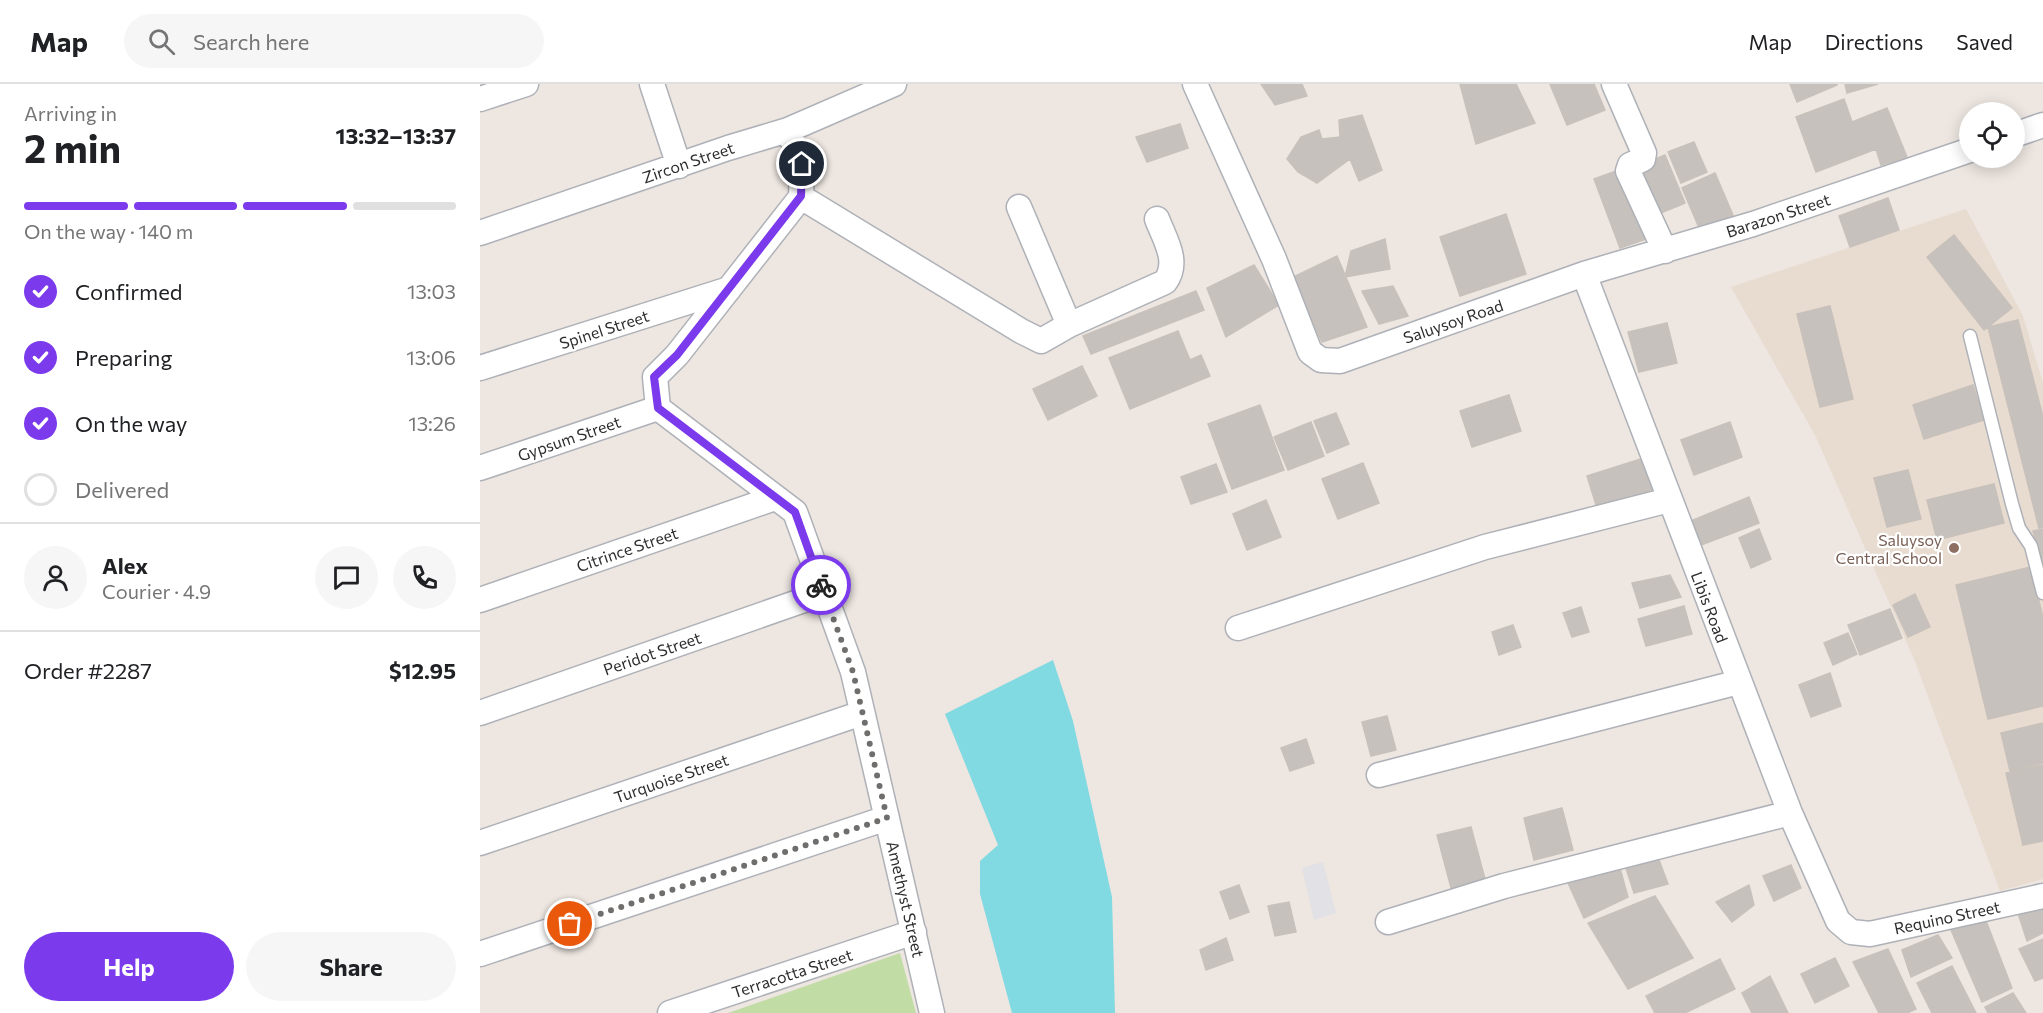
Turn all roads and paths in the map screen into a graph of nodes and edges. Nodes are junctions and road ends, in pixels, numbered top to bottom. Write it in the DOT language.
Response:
graph roads {
  1 [pos="526,84"];
  2 [pos="651,84"];
  3 [pos="894,84"];
  4 [pos="1196,84"];
  5 [pos="1614,84"];
  6 [pos="865,90"];
  7 [pos="480,99"];
  8 [pos="2043,125"];
  9 [pos="788,130"];
  10 [pos="2025,131"];
  11 [pos="1959,154"];
  12 [pos="679,165"];
  13 [pos="801,196"];
  14 [pos="1019,207"];
  15 [pos="1157,219"];
  16 [pos="480,233"];
  17 [pos="1665,251"];
  18 [pos="1584,274"];
  19 [pos="729,289"];
  20 [pos="1069,325"];
  21 [pos="1970,336"];
  22 [pos="480,368"];
  23 [pos="658,408"];
  24 [pos="480,468"];
  25 [pos="775,498"];
  26 [pos="1669,500"];
  27 [pos="824,593"];
  28 [pos="2043,593"];
  29 [pos="480,600"];
  30 [pos="1238,628"];
  31 [pos="1739,682"];
  32 [pos="480,713"];
  33 [pos="862,713"];
  34 [pos="1379,775"];
  35 [pos="1790,813"];
  36 [pos="887,818"];
  37 [pos="480,843"];
  38 [pos="2043,897"];
  39 [pos="1388,922"];
  40 [pos="914,932"];
  41 [pos="1851,932"];
  42 [pos="480,954"];
  43 [pos="670,1013"];
  44 [pos="932,1013"];
  1 -- 7 [label="street"];
  2 -- 12 [label="street"];
  3 -- 6 [label="street, Zircon Street"];
  4 -- 18 [label="street, Saluysoy Road"];
  5 -- 17 [label="street"];
  6 -- 9 [label="street, Zircon Street"];
  8 -- 10 [label="street"];
  9 -- 12 [label="street, Zircon Street"];
  9 -- 13 [label="street"];
  11 -- 17 [label="street, Barazon Street"];
  12 -- 16 [label="street, Zircon Street"];
  13 -- 19 [label="street"];
  13 -- 20 [label="street"];
  14 -- 20 [label="street"];
  15 -- 20 [label="street"];
  17 -- 18 [label="street, Barazon Street"];
  18 -- 26 [label="street, Libis Road"];
  19 -- 22 [label="street, Spinel Street"];
  19 -- 23 [label="street"];
  21 -- 28 [label="lane"];
  23 -- 24 [label="street, Gypsum Street"];
  23 -- 25 [label="street, Amethyst Street"];
  25 -- 27 [label="street, Amethyst Street"];
  25 -- 29 [label="street, Citrince Street"];
  26 -- 30 [label="street"];
  26 -- 31 [label="street, Libis Road"];
  27 -- 32 [label="street, Peridot Street"];
  27 -- 33 [label="street, Amethyst Street"];
  31 -- 34 [label="street"];
  31 -- 35 [label="street, Libis Road"];
  33 -- 36 [label="street, Amethyst Street"];
  33 -- 37 [label="street, Turquoise Street"];
  35 -- 39 [label="street"];
  35 -- 41 [label="street, Libis Road"];
  36 -- 40 [label="street, Amethyst Street"];
  36 -- 42 [label="street"];
  38 -- 41 [label="street, Requino Street"];
  40 -- 43 [label="street, Terracotta Street"];
  40 -- 44 [label="street, Amethyst Street"];
}
